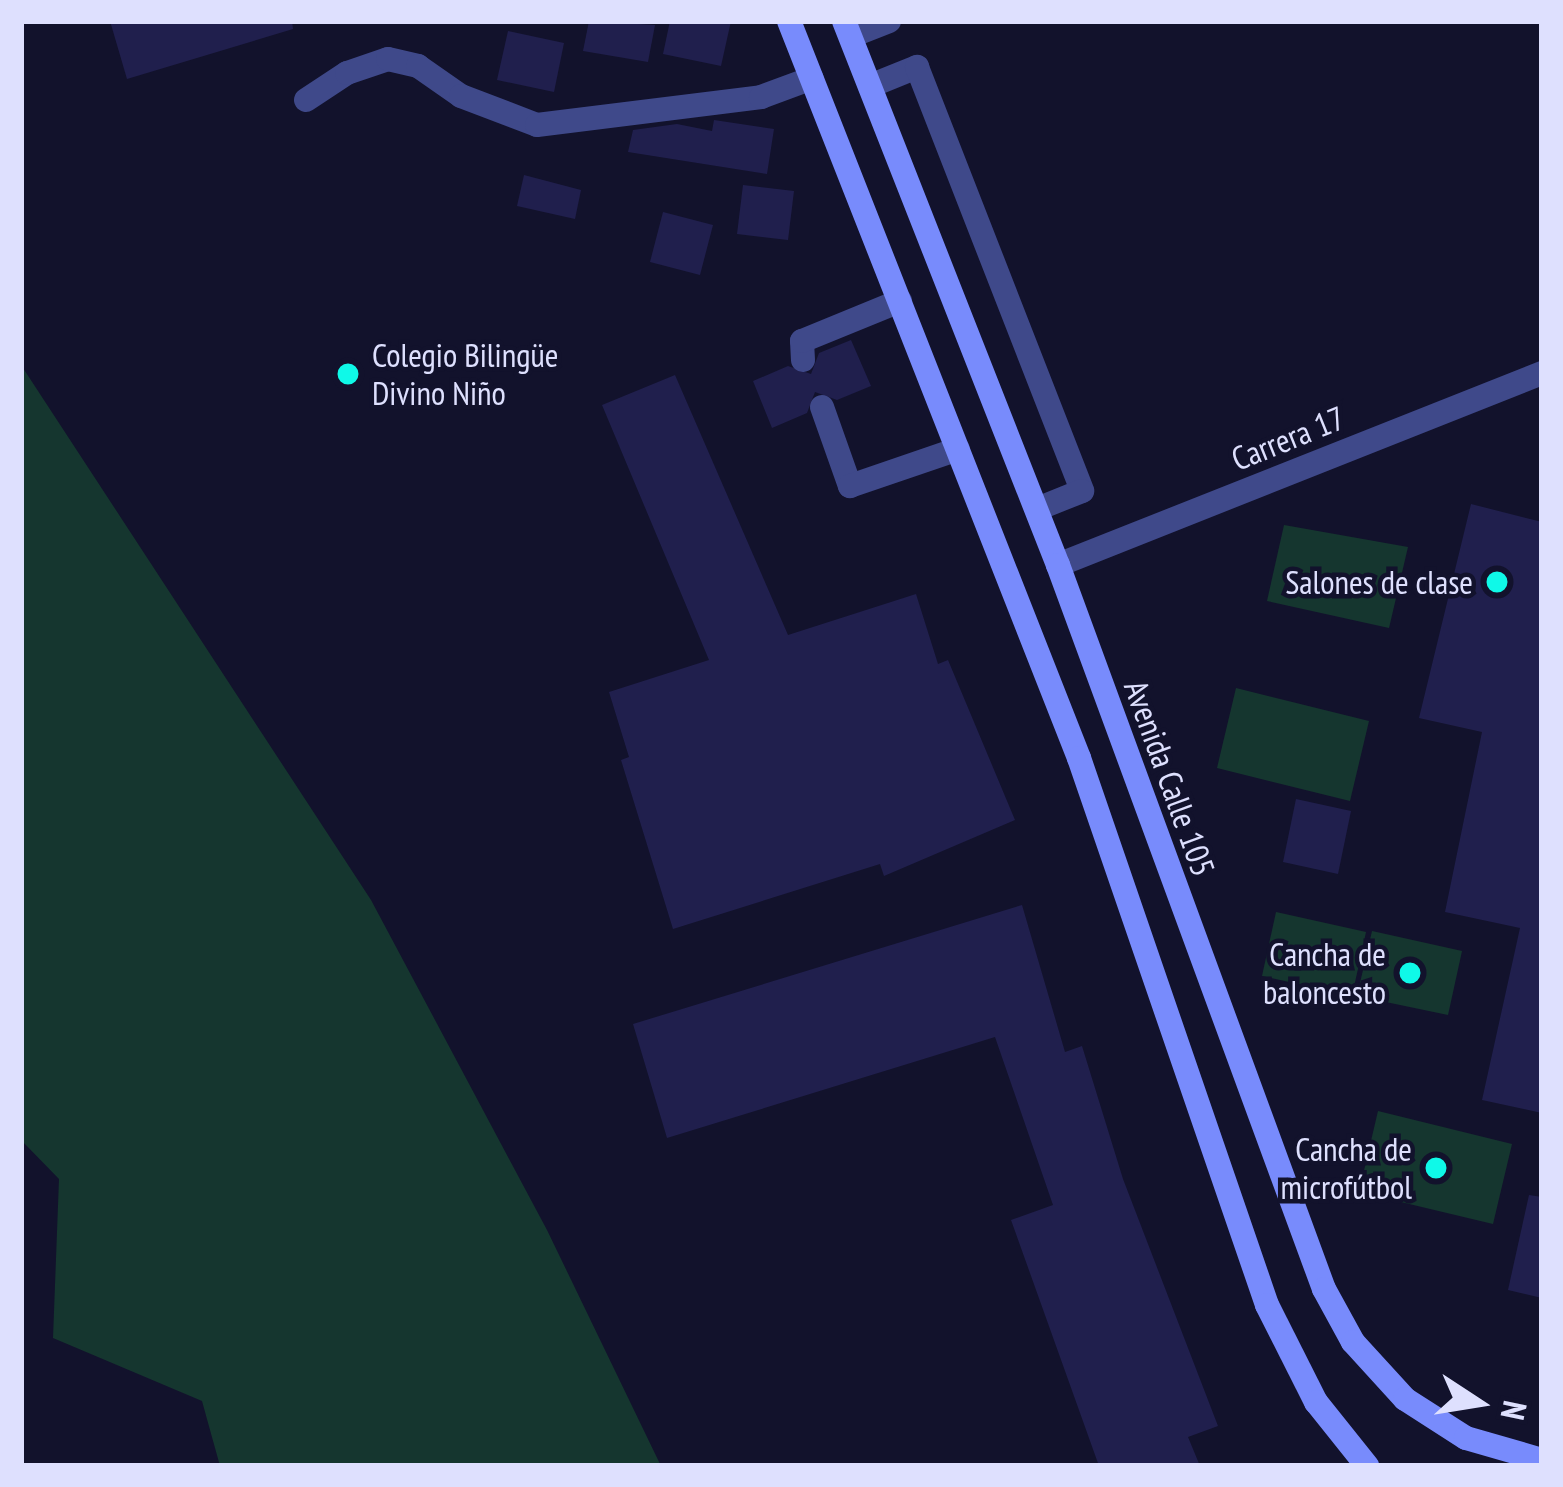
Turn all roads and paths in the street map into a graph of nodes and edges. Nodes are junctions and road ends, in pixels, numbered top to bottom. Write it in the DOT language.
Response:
graph roads {
  1 [pos="790,21"];
  2 [pos="889,21"];
  3 [pos="847,29"];
  4 [pos="812,79"];
  5 [pos="870,86"];
  6 [pos="306,100"];
  7 [pos="900,301"];
  8 [pos="802,360"];
  9 [pos="1542,373"];
  10 [pos="822,406"];
  11 [pos="958,448"];
  12 [pos="1036,509"];
  13 [pos="1058,565"];
  14 [pos="1542,1460"];
  15 [pos="1367,1466"];
  1 -- 4 [label="main road"];
  2 -- 3 [label="street"];
  3 -- 5 [label="main road, Avenida Calle 105"];
  4 -- 6 [label="street"];
  4 -- 7 [label="main road"];
  5 -- 12 [label="main road, Avenida Calle 105"];
  5 -- 12 [label="street"];
  7 -- 8 [label="street"];
  7 -- 11 [label="main road"];
  9 -- 13 [label="street, Carrera 17"];
  10 -- 11 [label="street"];
  11 -- 15 [label="main road"];
  12 -- 13 [label="main road, Avenida Calle 105"];
  13 -- 14 [label="main road, Avenida Calle 105"];
}
